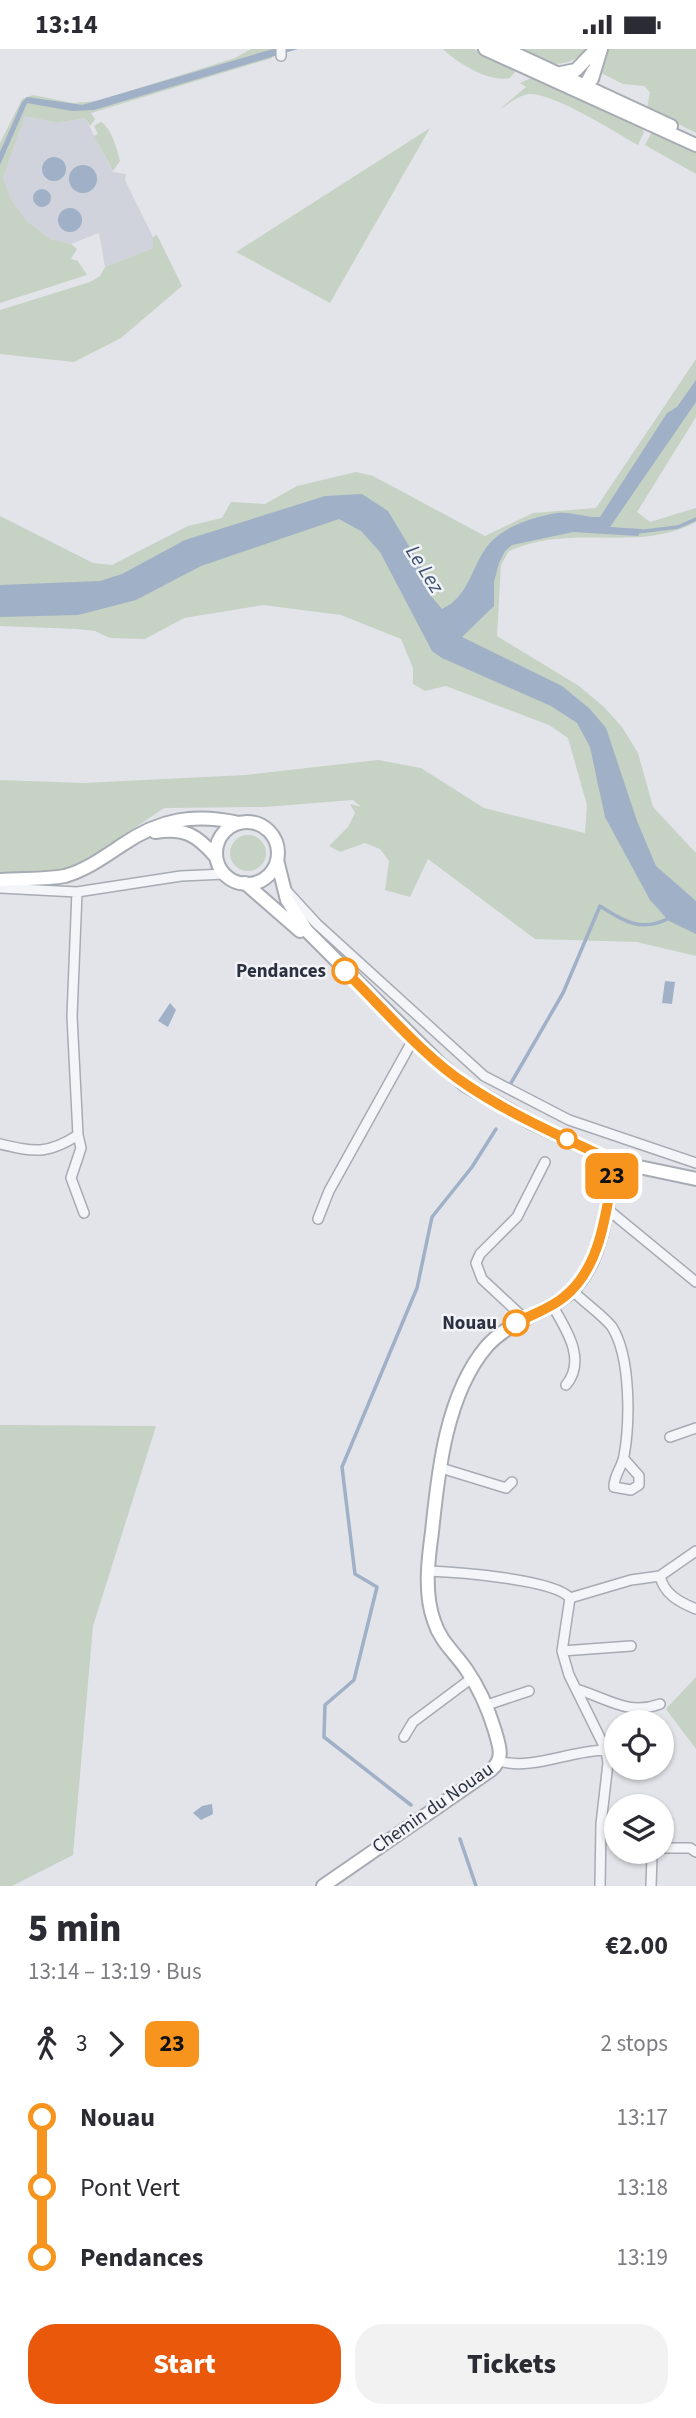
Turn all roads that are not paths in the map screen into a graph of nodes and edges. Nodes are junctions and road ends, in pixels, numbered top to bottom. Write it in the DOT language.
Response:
graph roads {
  1 [pos="485,49"];
  2 [pos="505,49"];
  3 [pos="598,49"];
  4 [pos="588,68"];
  5 [pos="558,73"];
  6 [pos="579,86"];
  7 [pos="602,93"];
  8 [pos="696,143"];
  9 [pos="240,823"];
  10 [pos="138,835"];
  11 [pos="216,857"];
  12 [pos="277,860"];
  13 [pos="225,874"];
  14 [pos="0,880"];
  15 [pos="245,883"];
  16 [pos="281,885"];
  17 [pos="0,888"];
  18 [pos="77,892"];
  19 [pos="331,956"];
  20 [pos="416,1040"];
  21 [pos="78,1135"];
  22 [pos="0,1144"];
  23 [pos="545,1162"];
  24 [pos="615,1162"];
  25 [pos="696,1163"];
  26 [pos="696,1179"];
  27 [pos="606,1208"];
  28 [pos="84,1213"];
  29 [pos="318,1219"];
  30 [pos="696,1282"];
  31 [pos="572,1290"];
  32 [pos="552,1305"];
  33 [pos="524,1319"];
  34 [pos="566,1385"];
  35 [pos="696,1427"];
  36 [pos="670,1437"];
  37 [pos="624,1459"];
  38 [pos="441,1468"];
  39 [pos="512,1482"];
  40 [pos="696,1551"];
  41 [pos="428,1571"];
  42 [pos="660,1576"];
  43 [pos="570,1598"];
  44 [pos="696,1609"];
  45 [pos="631,1646"];
  46 [pos="562,1651"];
  47 [pos="472,1678"];
  48 [pos="576,1689"];
  49 [pos="529,1691"];
  50 [pos="660,1704"];
  51 [pos="487,1705"];
  52 [pos="404,1737"];
  53 [pos="604,1747"];
  54 [pos="604,1751"];
  55 [pos="500,1761"];
  56 [pos="606,1780"];
  57 [pos="674,1848"];
  58 [pos="696,1852"];
  59 [pos="651,1864"];
  60 [pos="323,1886"];
  61 [pos="600,1886"];
  62 [pos="650,1886"];
  1 -- 6 [label="street"];
  2 -- 5 [label="street"];
  3 -- 4 [label="street"];
  4 -- 5 [label="street"];
  4 -- 6 [label="street"];
  4 -- 7 [label="street"];
  5 -- 6 [label="street"];
  6 -- 7 [label="street"];
  6 -- 8 [label="street"];
  7 -- 8 [label="street"];
  9 -- 10 [label="street"];
  9 -- 11 [label="street"];
  9 -- 12 [label="street"];
  10 -- 11 [label="street"];
  10 -- 14 [label="street"];
  11 -- 13 [label="street"];
  12 -- 15 [label="street"];
  12 -- 16 [label="street"];
  13 -- 15 [label="street"];
  13 -- 18 [label="street"];
  15 -- 19 [label="street"];
  16 -- 19 [label="street"];
  16 -- 25 [label="street"];
  17 -- 18 [label="street"];
  18 -- 21 [label="street"];
  19 -- 20 [label="street"];
  20 -- 24 [label="street"];
  20 -- 29 [label="street"];
  21 -- 22 [label="street"];
  21 -- 28 [label="street"];
  23 -- 33 [label="street"];
  24 -- 26 [label="street"];
  24 -- 27 [label="street, Chemin du Nouau"];
  27 -- 30 [label="street"];
  27 -- 31 [label="street, Chemin du Nouau"];
  31 -- 32 [label="street, Chemin du Nouau"];
  31 -- 37 [label="street"];
  32 -- 33 [label="street, Chemin du Nouau"];
  32 -- 34 [label="street"];
  33 -- 38 [label="street, Chemin du Nouau"];
  35 -- 36 [label="street"];
  38 -- 39 [label="street"];
  38 -- 41 [label="street, Chemin du Nouau"];
  40 -- 42 [label="street"];
  41 -- 43 [label="street"];
  41 -- 47 [label="street, Chemin du Nouau"];
  42 -- 43 [label="street"];
  42 -- 44 [label="street"];
  43 -- 46 [label="street"];
  45 -- 46 [label="street"];
  46 -- 48 [label="street"];
  47 -- 51 [label="street, Chemin du Nouau"];
  47 -- 52 [label="street"];
  48 -- 50 [label="street"];
  48 -- 53 [label="street"];
  49 -- 51 [label="street"];
  51 -- 55 [label="street, Chemin du Nouau"];
  54 -- 55 [label="street"];
  55 -- 60 [label="street, Chemin du Nouau"];
  56 -- 61 [label="street"];
  57 -- 58 [label="street"];
  59 -- 62 [label="street"];
}
